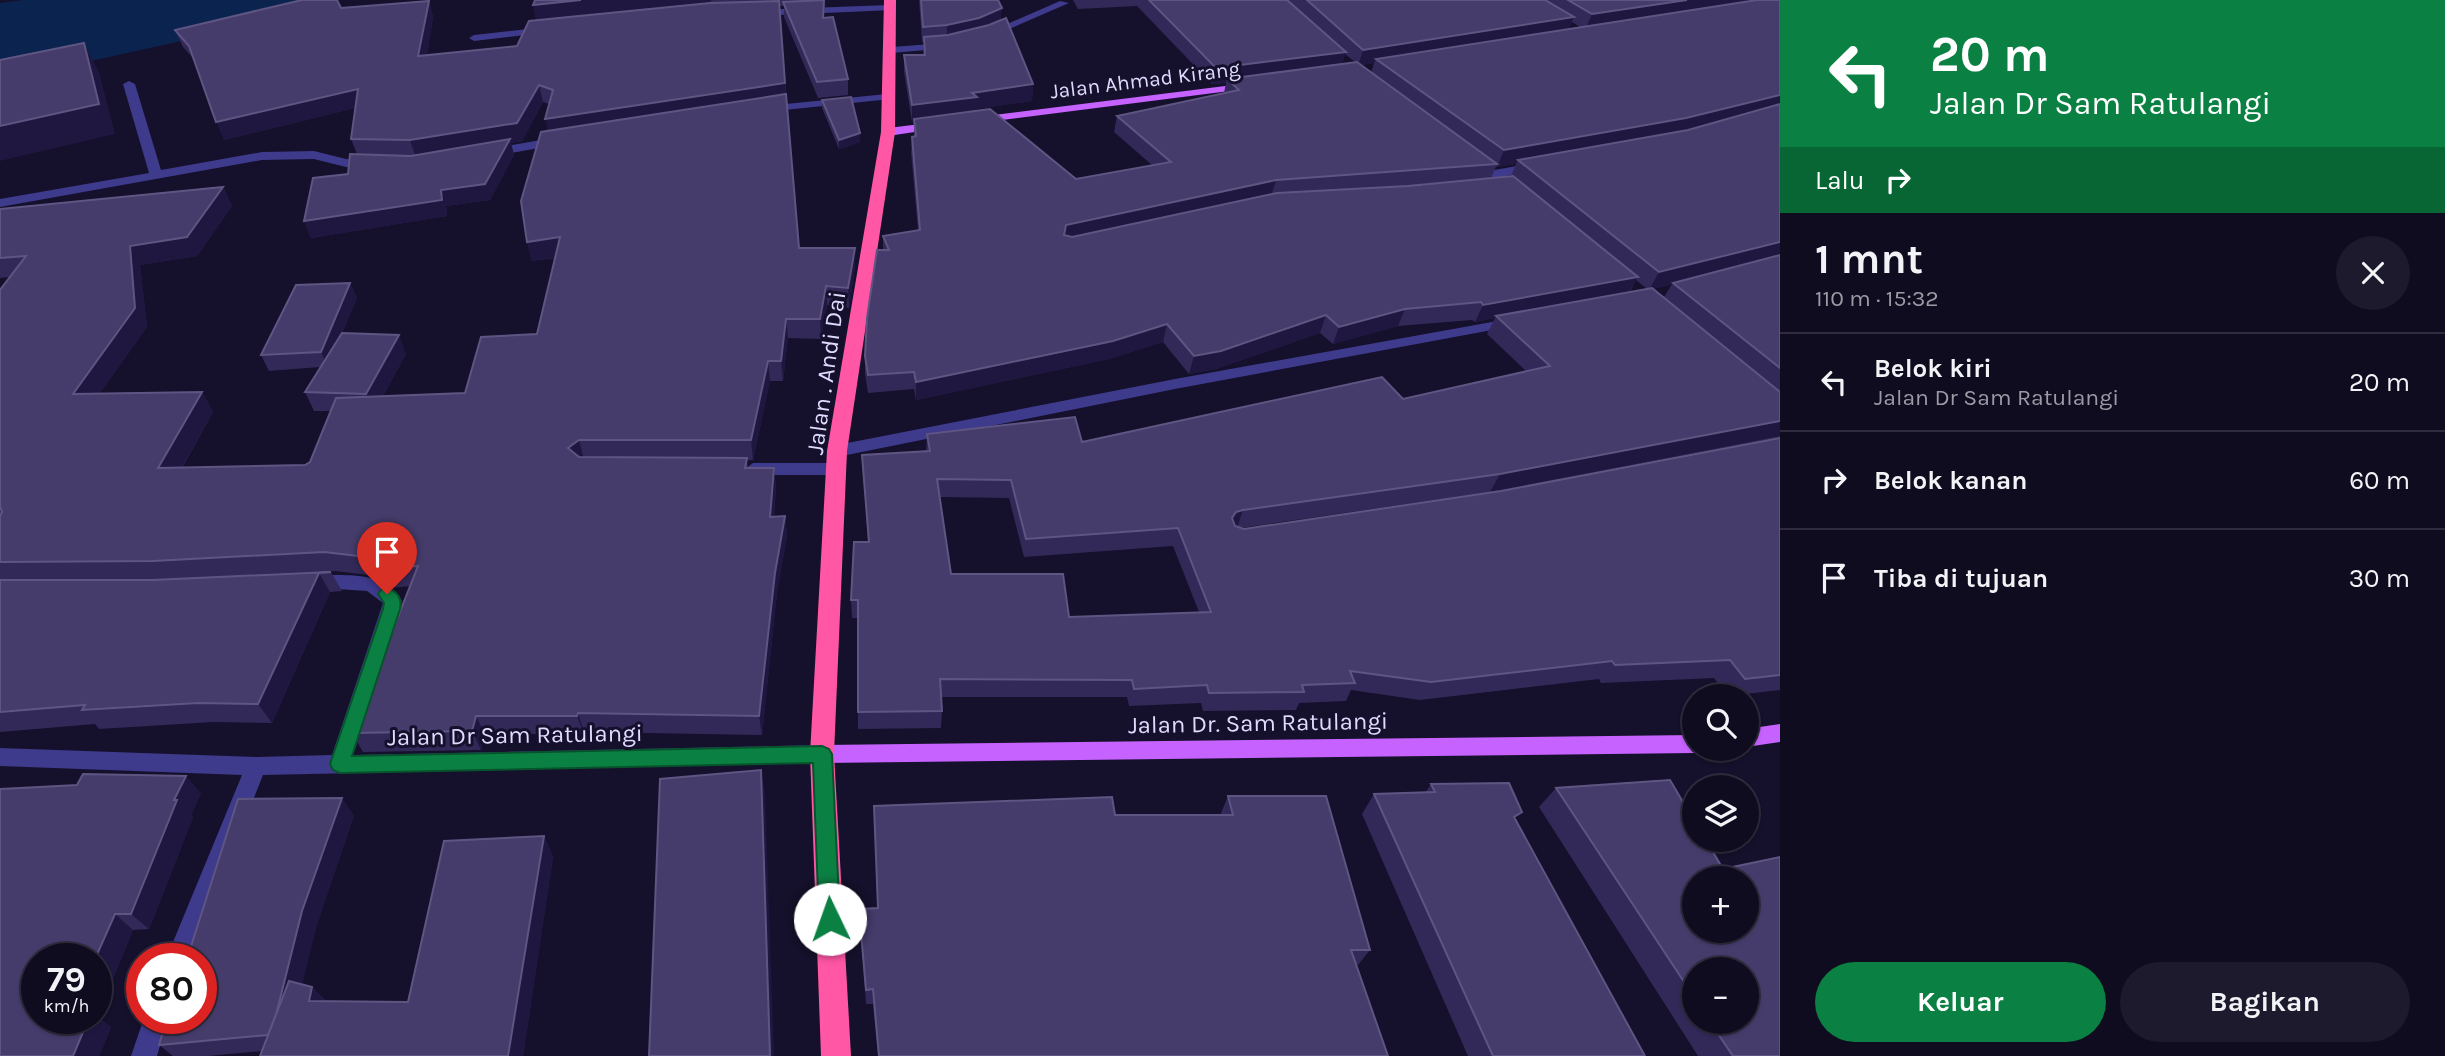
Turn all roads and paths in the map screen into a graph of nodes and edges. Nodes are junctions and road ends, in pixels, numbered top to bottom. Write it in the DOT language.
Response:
graph roads {
  1 [pos="1064,3"];
  2 [pos="890,4"];
  3 [pos="739,13"];
  4 [pos="555,29"];
  5 [pos="474,38"];
  6 [pos="969,40"];
  7 [pos="952,47"];
  8 [pos="891,50"];
  9 [pos="129,84"];
  10 [pos="1259,85"];
  11 [pos="887,97"];
  12 [pos="750,111"];
  13 [pos="970,121"];
  14 [pos="943,125"];
  15 [pos="888,132"];
  16 [pos="565,140"];
  17 [pos="471,156"];
  18 [pos="1546,165"];
  19 [pos="387,166"];
  20 [pos="156,176"];
  21 [pos="1494,179"];
  22 [pos="0,203"];
  23 [pos="1526,320"];
  24 [pos="837,460"];
  25 [pos="730,469"];
  26 [pos="293,583"];
  27 [pos="1780,733"];
  28 [pos="1759,736"];
  29 [pos="1682,744"];
  30 [pos="822,754"];
  31 [pos="0,757"];
  32 [pos="340,764"];
  33 [pos="256,766"];
  34 [pos="184,943"];
  35 [pos="151,1034"];
  36 [pos="144,1056"];
  37 [pos="836,1056"];
  1 -- 6 [label="street"];
  2 -- 3 [label="street"];
  2 -- 8 [label="highway, Jalan . Andi Dai"];
  4 -- 5 [label="street"];
  7 -- 8 [label="street"];
  8 -- 11 [label="highway, Jalan . Andi Dai"];
  9 -- 20 [label="street"];
  10 -- 13 [label="main road, Jalan Ahmad Kirang"];
  11 -- 12 [label="street"];
  11 -- 15 [label="highway, Jalan . Andi Dai"];
  14 -- 15 [label="main road"];
  15 -- 24 [label="highway, Jalan . Andi Dai"];
  16 -- 17 [label="street"];
  18 -- 21 [label="street"];
  19 -- 20 [label="street"];
  20 -- 22 [label="street"];
  23 -- 24 [label="street"];
  24 -- 25 [label="street"];
  24 -- 30 [label="highway, Jalan . Andi Dai"];
  26 -- 32 [label="street"];
  27 -- 28 [label="main road"];
  29 -- 30 [label="main road, Jalan Dr. Sam Ratulangi"];
  30 -- 32 [label="street, Jalan Dr Sam Ratulangi"];
  30 -- 37 [label="highway, Jalan . Andi Dai"];
  31 -- 33 [label="street, Jalan Dr Sam Ratulangi"];
  32 -- 33 [label="street, Jalan Dr Sam Ratulangi"];
  33 -- 34 [label="street"];
  35 -- 36 [label="street"];
}
